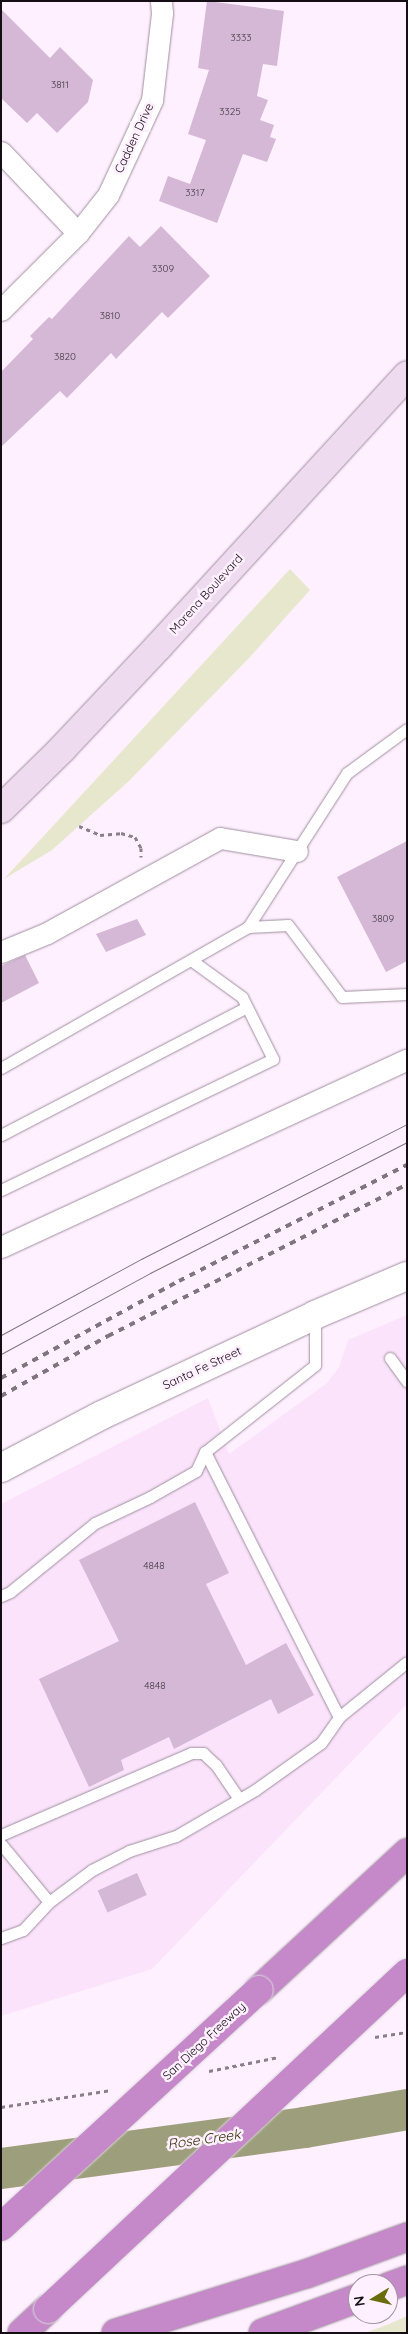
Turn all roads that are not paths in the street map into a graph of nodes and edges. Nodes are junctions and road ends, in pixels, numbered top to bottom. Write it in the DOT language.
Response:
graph roads {
  1 [pos="161,1"];
  2 [pos="1,152"];
  3 [pos="78,233"];
  4 [pos="1,310"];
  5 [pos="407,375"];
  6 [pos="407,729"];
  7 [pos="1,809"];
  8 [pos="297,851"];
  9 [pos="248,927"];
  10 [pos="1,952"];
  11 [pos="191,960"];
  12 [pos="407,994"];
  13 [pos="247,1007"];
  14 [pos="407,1060"];
  15 [pos="1,1068"];
  16 [pos="1,1135"];
  17 [pos="1,1190"];
  18 [pos="1,1247"];
  19 [pos="407,1276"];
  20 [pos="315,1315"];
  21 [pos="390,1358"];
  22 [pos="407,1381"];
  23 [pos="205,1452"];
  24 [pos="1,1468"];
  25 [pos="1,1596"];
  26 [pos="407,1662"];
  27 [pos="339,1717"];
  28 [pos="239,1799"];
  29 [pos="1,1835"];
  30 [pos="1,1844"];
  31 [pos="407,1853"];
  32 [pos="49,1902"];
  33 [pos="1,1938"];
  34 [pos="407,1973"];
  35 [pos="1,2227"];
  36 [pos="407,2237"];
  37 [pos="348,2302"];
  38 [pos="22,2333"];
  39 [pos="116,2333"];
  40 [pos="263,2333"];
  1 -- 3 [label="street, Cadden Drive"];
  2 -- 3 [label="street"];
  3 -- 4 [label="street, Cadden Drive"];
  5 -- 7 [label="main road, Morena Boulevard"];
  6 -- 8 [label="lane"];
  8 -- 9 [label="lane"];
  8 -- 10 [label="street"];
  9 -- 11 [label="lane"];
  9 -- 12 [label="lane"];
  11 -- 13 [label="lane"];
  11 -- 15 [label="lane"];
  13 -- 16 [label="lane"];
  13 -- 17 [label="lane"];
  14 -- 18 [label="street"];
  19 -- 20 [label="street, Santa Fe Street"];
  20 -- 23 [label="lane"];
  20 -- 24 [label="street, Santa Fe Street"];
  21 -- 22 [label="lane"];
  23 -- 25 [label="lane"];
  23 -- 27 [label="lane"];
  26 -- 27 [label="lane"];
  27 -- 28 [label="lane"];
  28 -- 29 [label="lane"];
  28 -- 32 [label="lane"];
  30 -- 32 [label="lane"];
  31 -- 35 [label="highway, San Diego Freeway, bridge"];
  32 -- 33 [label="lane"];
  34 -- 38 [label="highway, bridge"];
  36 -- 39 [label="highway"];
  37 -- 40 [label="highway"];
}
